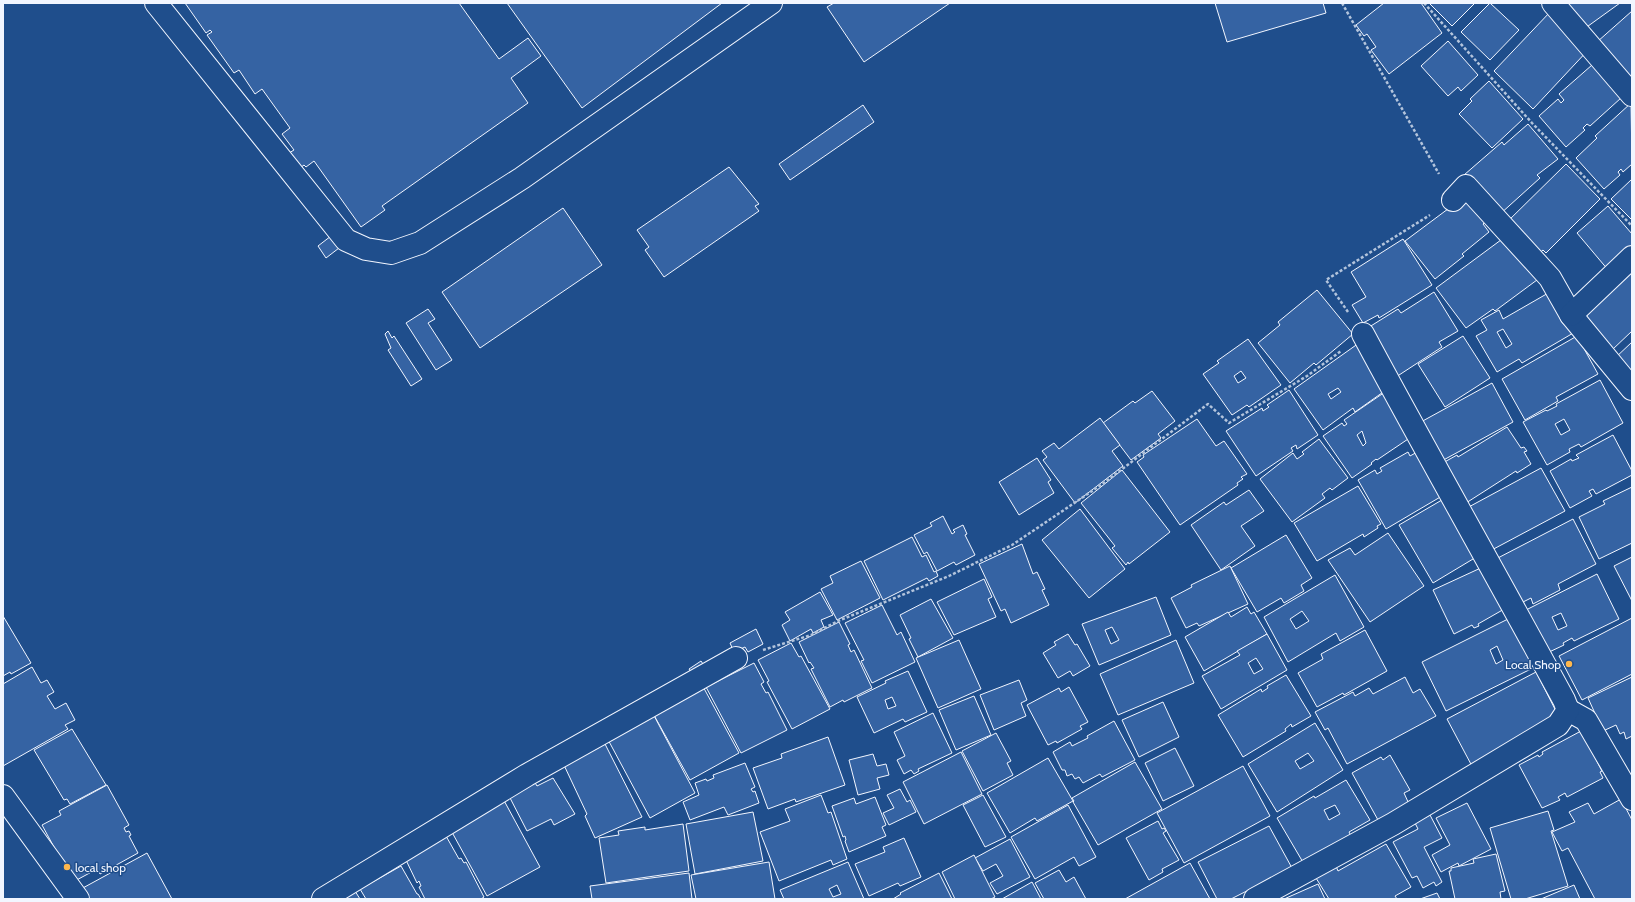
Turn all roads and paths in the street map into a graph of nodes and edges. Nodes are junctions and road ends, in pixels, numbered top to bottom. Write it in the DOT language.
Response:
graph roads {
  1 [pos="156,3"];
  2 [pos="771,3"];
  3 [pos="1342,3"];
  4 [pos="1424,3"];
  5 [pos="1553,3"];
  6 [pos="1632,95"];
  7 [pos="1453,200"];
  8 [pos="1632,226"];
  9 [pos="1632,257"];
  10 [pos="1571,315"];
  11 [pos="1363,334"];
  12 [pos="1632,389"];
  13 [pos="736,658"];
  14 [pos="1568,710"];
  15 [pos="3,796"];
  16 [pos="1632,799"];
  17 [pos="78,899"];
  18 [pos="323,899"];
  19 [pos="1255,899"];
  1 -- 2 [label="street"];
  3 -- 7 [label="path"];
  4 -- 8 [label="path"];
  5 -- 6 [label="street"];
  7 -- 10 [label="street"];
  7 -- 11 [label="path"];
  9 -- 10 [label="street"];
  10 -- 12 [label="street"];
  11 -- 13 [label="path"];
  11 -- 14 [label="street"];
  13 -- 18 [label="street"];
  14 -- 16 [label="street"];
  14 -- 19 [label="street"];
  15 -- 17 [label="street"];
}
